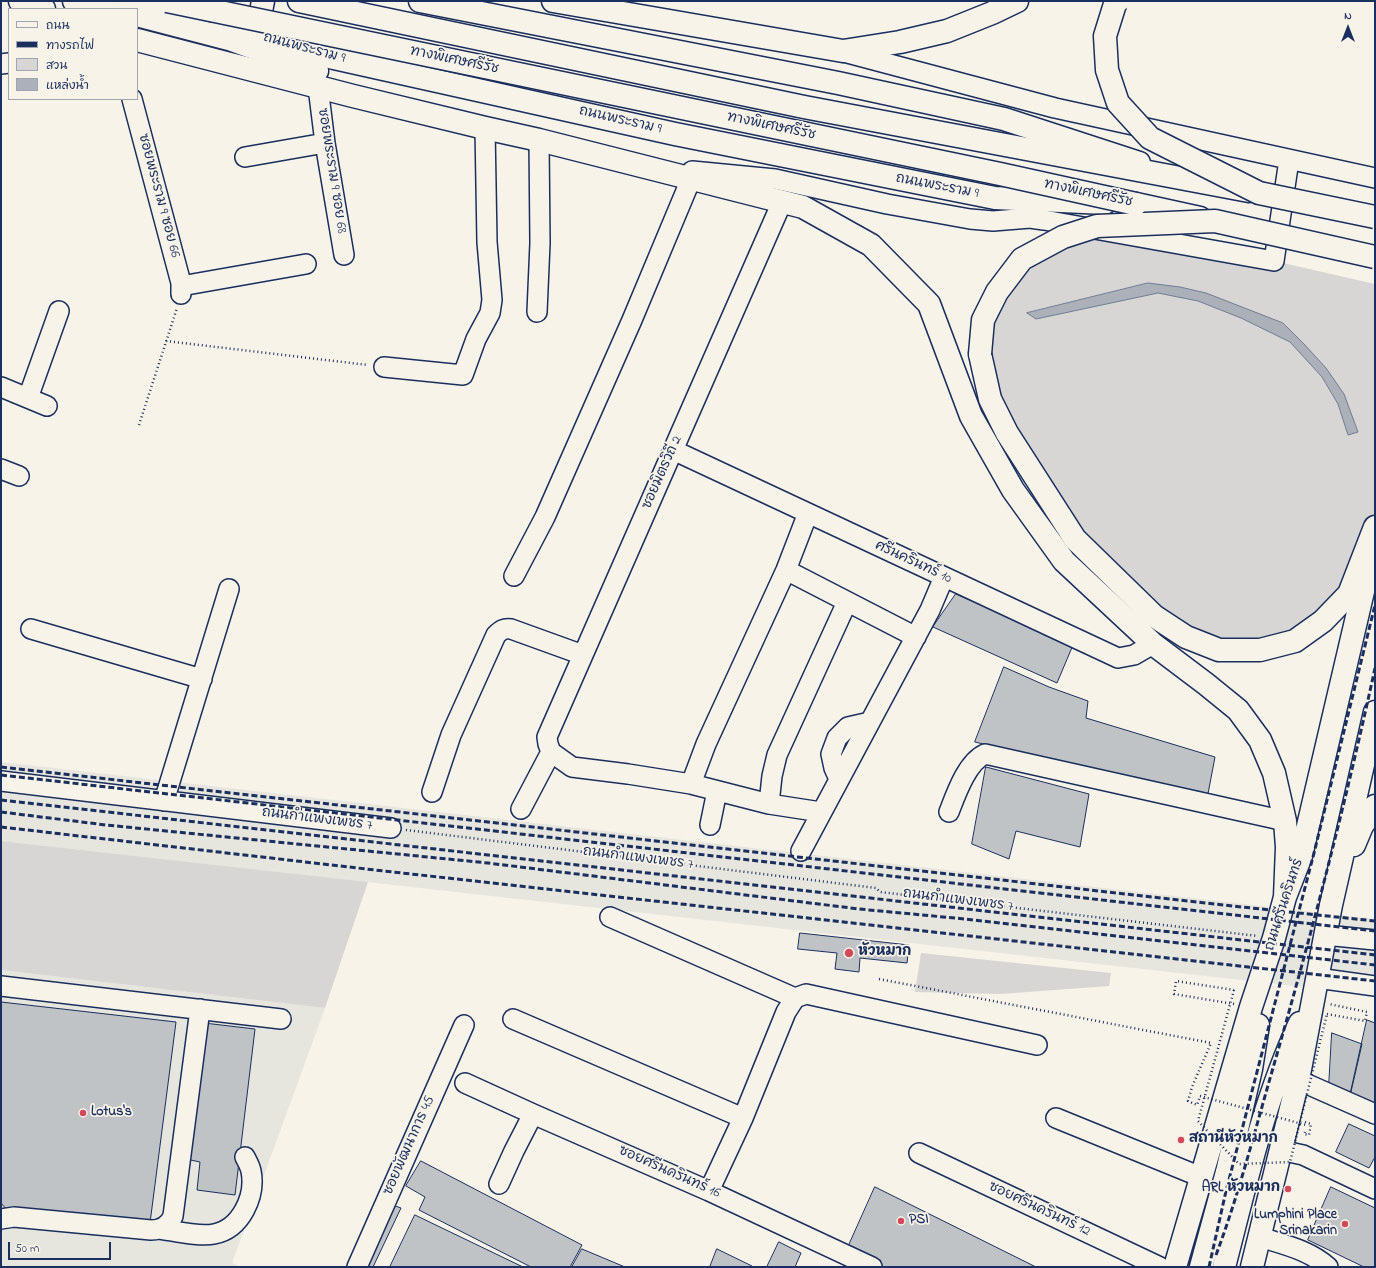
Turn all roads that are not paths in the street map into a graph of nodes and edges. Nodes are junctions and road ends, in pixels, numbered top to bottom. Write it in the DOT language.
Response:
graph roads {
  1 [pos="20,1"];
  2 [pos="74,1"];
  3 [pos="109,1"];
  4 [pos="167,1"];
  5 [pos="263,1"];
  6 [pos="299,1"];
  7 [pos="420,1"];
  8 [pos="553,1"];
  9 [pos="1017,1"];
  10 [pos="1118,1"];
  11 [pos="41,8"];
  12 [pos="106,8"];
  13 [pos="138,15"];
  14 [pos="239,32"];
  15 [pos="138,40"];
  16 [pos="843,51"];
  17 [pos="318,79"];
  18 [pos="132,100"];
  19 [pos="485,128"];
  20 [pos="539,140"];
  21 [pos="325,143"];
  22 [pos="245,157"];
  23 [pos="1289,160"];
  24 [pos="639,166"];
  25 [pos="1183,178"];
  26 [pos="1375,178"];
  27 [pos="691,179"];
  28 [pos="1259,193"];
  29 [pos="782,202"];
  30 [pos="1136,204"];
  31 [pos="1375,217"];
  32 [pos="1215,221"];
  33 [pos="344,255"];
  34 [pos="1375,256"];
  35 [pos="306,264"];
  36 [pos="58,311"];
  37 [pos="538,312"];
  38 [pos="384,367"];
  39 [pos="1,387"];
  40 [pos="28,398"];
  41 [pos="47,406"];
  42 [pos="674,450"];
  43 [pos="1,469"];
  44 [pos="19,476"];
  45 [pos="808,513"];
  46 [pos="1375,527"];
  47 [pos="1375,538"];
  48 [pos="786,570"];
  49 [pos="514,576"];
  50 [pos="944,577"];
  51 [pos="229,589"];
  52 [pos="847,602"];
  53 [pos="31,629"];
  54 [pos="916,636"];
  55 [pos="1153,644"];
  56 [pos="583,654"];
  57 [pos="202,679"];
  58 [pos="1375,712"];
  59 [pos="549,748"];
  60 [pos="1,782"];
  61 [pos="691,784"];
  62 [pos="717,791"];
  63 [pos="432,792"];
  64 [pos="164,801"];
  65 [pos="768,804"];
  66 [pos="1375,806"];
  67 [pos="522,809"];
  68 [pos="822,812"];
  69 [pos="949,812"];
  70 [pos="1285,821"];
  71 [pos="710,825"];
  72 [pos="391,828"];
  73 [pos="801,851"];
  74 [pos="1301,856"];
  75 [pos="1285,897"];
  76 [pos="1331,905"];
  77 [pos="610,917"];
  78 [pos="1325,935"];
  79 [pos="1375,940"];
  80 [pos="1,986"];
  81 [pos="1375,986"];
  82 [pos="1315,990"];
  83 [pos="795,998"];
  84 [pos="200,1010"];
  85 [pos="281,1019"];
  86 [pos="513,1019"];
  87 [pos="464,1025"];
  88 [pos="1037,1045"];
  89 [pos="1298,1080"];
  90 [pos="465,1083"];
  91 [pos="533,1114"];
  92 [pos="1375,1114"];
  93 [pos="743,1118"];
  94 [pos="1056,1118"];
  95 [pos="1280,1150"];
  96 [pos="919,1153"];
  97 [pos="245,1157"];
  98 [pos="1201,1177"];
  99 [pos="499,1184"];
  100 [pos="1375,1189"];
  101 [pos="709,1191"];
  102 [pos="1,1219"];
  103 [pos="159,1229"];
  104 [pos="1260,1237"];
  105 [pos="1256,1266"];
  106 [pos="357,1267"];
  107 [pos="872,1267"];
  108 [pos="1160,1267"];
  109 [pos="1175,1267"];
  110 [pos="1201,1267"];
  111 [pos="1224,1267"];
  112 [pos="1328,1267"];
  1 -- 11 [label="main road"];
  2 -- 12 [label="main road"];
  3 -- 14 [label="main road, ถนนพระราม 9"];
  4 -- 30 [label="main road, ทางพิเศษศรีรัช, bridge"];
  5 -- 14 [label="main road"];
  6 -- 25 [label="main road, ทางพิเศษศรีรัช"];
  7 -- 25 [label="main road"];
  8 -- 16 [label="main road"];
  9 -- 16 [label="main road"];
  10 -- 28 [label="main road, bridge"];
  13 -- 17 [label="main road"];
  14 -- 30 [label="main road, ถนนพระราม 9, bridge"];
  15 -- 17 [label="main road"];
  16 -- 23 [label="street"];
  17 -- 19 [label="main road"];
  17 -- 21 [label="street, ซอยพระราม 9 ซอย 68"];
  18 -- 35 [label="street, ซอยพระราม 9 ซอย 66"];
  19 -- 20 [label="main road"];
  19 -- 38 [label="street"];
  20 -- 24 [label="main road"];
  20 -- 37 [label="street"];
  21 -- 22 [label="street"];
  21 -- 33 [label="street, ซอยพระราม 9 ซอย 68"];
  23 -- 24 [label="street"];
  23 -- 26 [label="street"];
  24 -- 27 [label="main road"];
  25 -- 28 [label="main road, ทางพิเศษศรีรัช, bridge"];
  27 -- 29 [label="main road"];
  27 -- 49 [label="street"];
  28 -- 31 [label="main road, ทางพิเศษศรีรัช, bridge"];
  29 -- 42 [label="street, ซอยมิตรวิถี 2"];
  29 -- 55 [label="main road"];
  30 -- 32 [label="main road, ทางพิเศษศรีรัช, bridge"];
  32 -- 34 [label="main road, ทางพิเศษศรีรัช, bridge"];
  32 -- 46 [label="main road, bridge"];
  36 -- 40 [label="street"];
  39 -- 40 [label="street"];
  40 -- 41 [label="street"];
  42 -- 45 [label="street, ศรีนครินทร์ 10"];
  42 -- 56 [label="street, ซอยมิตรวิถี 2"];
  43 -- 44 [label="street"];
  45 -- 48 [label="street"];
  45 -- 50 [label="street, ศรีนครินทร์ 10"];
  47 -- 74 [label="main road, ถนนศรีนครินทร์"];
  48 -- 52 [label="street"];
  48 -- 61 [label="street"];
  50 -- 54 [label="street"];
  50 -- 55 [label="street, ศรีนครินทร์ 10"];
  51 -- 57 [label="street"];
  52 -- 54 [label="street"];
  52 -- 65 [label="street"];
  53 -- 57 [label="street"];
  54 -- 68 [label="street"];
  55 -- 70 [label="main road"];
  56 -- 59 [label="street, ซอยมิตรวิถี 2"];
  56 -- 63 [label="street"];
  57 -- 64 [label="street"];
  58 -- 76 [label="main road"];
  59 -- 61 [label="street"];
  59 -- 67 [label="street, ซอยมิตรวิถี 2"];
  60 -- 64 [label="street, ถนนกำแพงเพชร 7"];
  61 -- 62 [label="street"];
  62 -- 65 [label="street"];
  62 -- 71 [label="street"];
  64 -- 72 [label="street, ถนนกำแพงเพชร 7"];
  65 -- 68 [label="street"];
  66 -- 76 [label="main road"];
  68 -- 73 [label="street"];
  69 -- 70 [label="street"];
  70 -- 75 [label="main road"];
  74 -- 75 [label="main road, ถนนศรีนครินทร์"];
  74 -- 110 [label="main road"];
  75 -- 98 [label="main road, ถนนศรีนครินทร์"];
  76 -- 78 [label="main road"];
  77 -- 83 [label="street"];
  78 -- 79 [label="street"];
  78 -- 82 [label="main road"];
  80 -- 84 [label="street"];
  81 -- 82 [label="street"];
  82 -- 89 [label="main road"];
  82 -- 111 [label="main road"];
  83 -- 88 [label="street"];
  83 -- 93 [label="street"];
  84 -- 85 [label="street"];
  84 -- 103 [label="street"];
  86 -- 93 [label="street"];
  87 -- 106 [label="street, ซอยพัฒนาการ 45"];
  89 -- 92 [label="street"];
  89 -- 95 [label="main road"];
  90 -- 91 [label="street, ซอยศรีนครินทร์ 16"];
  91 -- 99 [label="street"];
  91 -- 101 [label="street, ซอยศรีนครินทร์ 16"];
  93 -- 101 [label="street"];
  94 -- 98 [label="street"];
  95 -- 100 [label="street"];
  95 -- 104 [label="main road"];
  96 -- 108 [label="street, ซอยศรีนครินทร์ 12"];
  97 -- 103 [label="street"];
  98 -- 109 [label="main road, ถนนศรีนครินทร์"];
  101 -- 107 [label="street, ซอยศรีนครินทร์ 16"];
  102 -- 103 [label="street"];
  104 -- 105 [label="main road"];
  104 -- 112 [label="street"];
}
